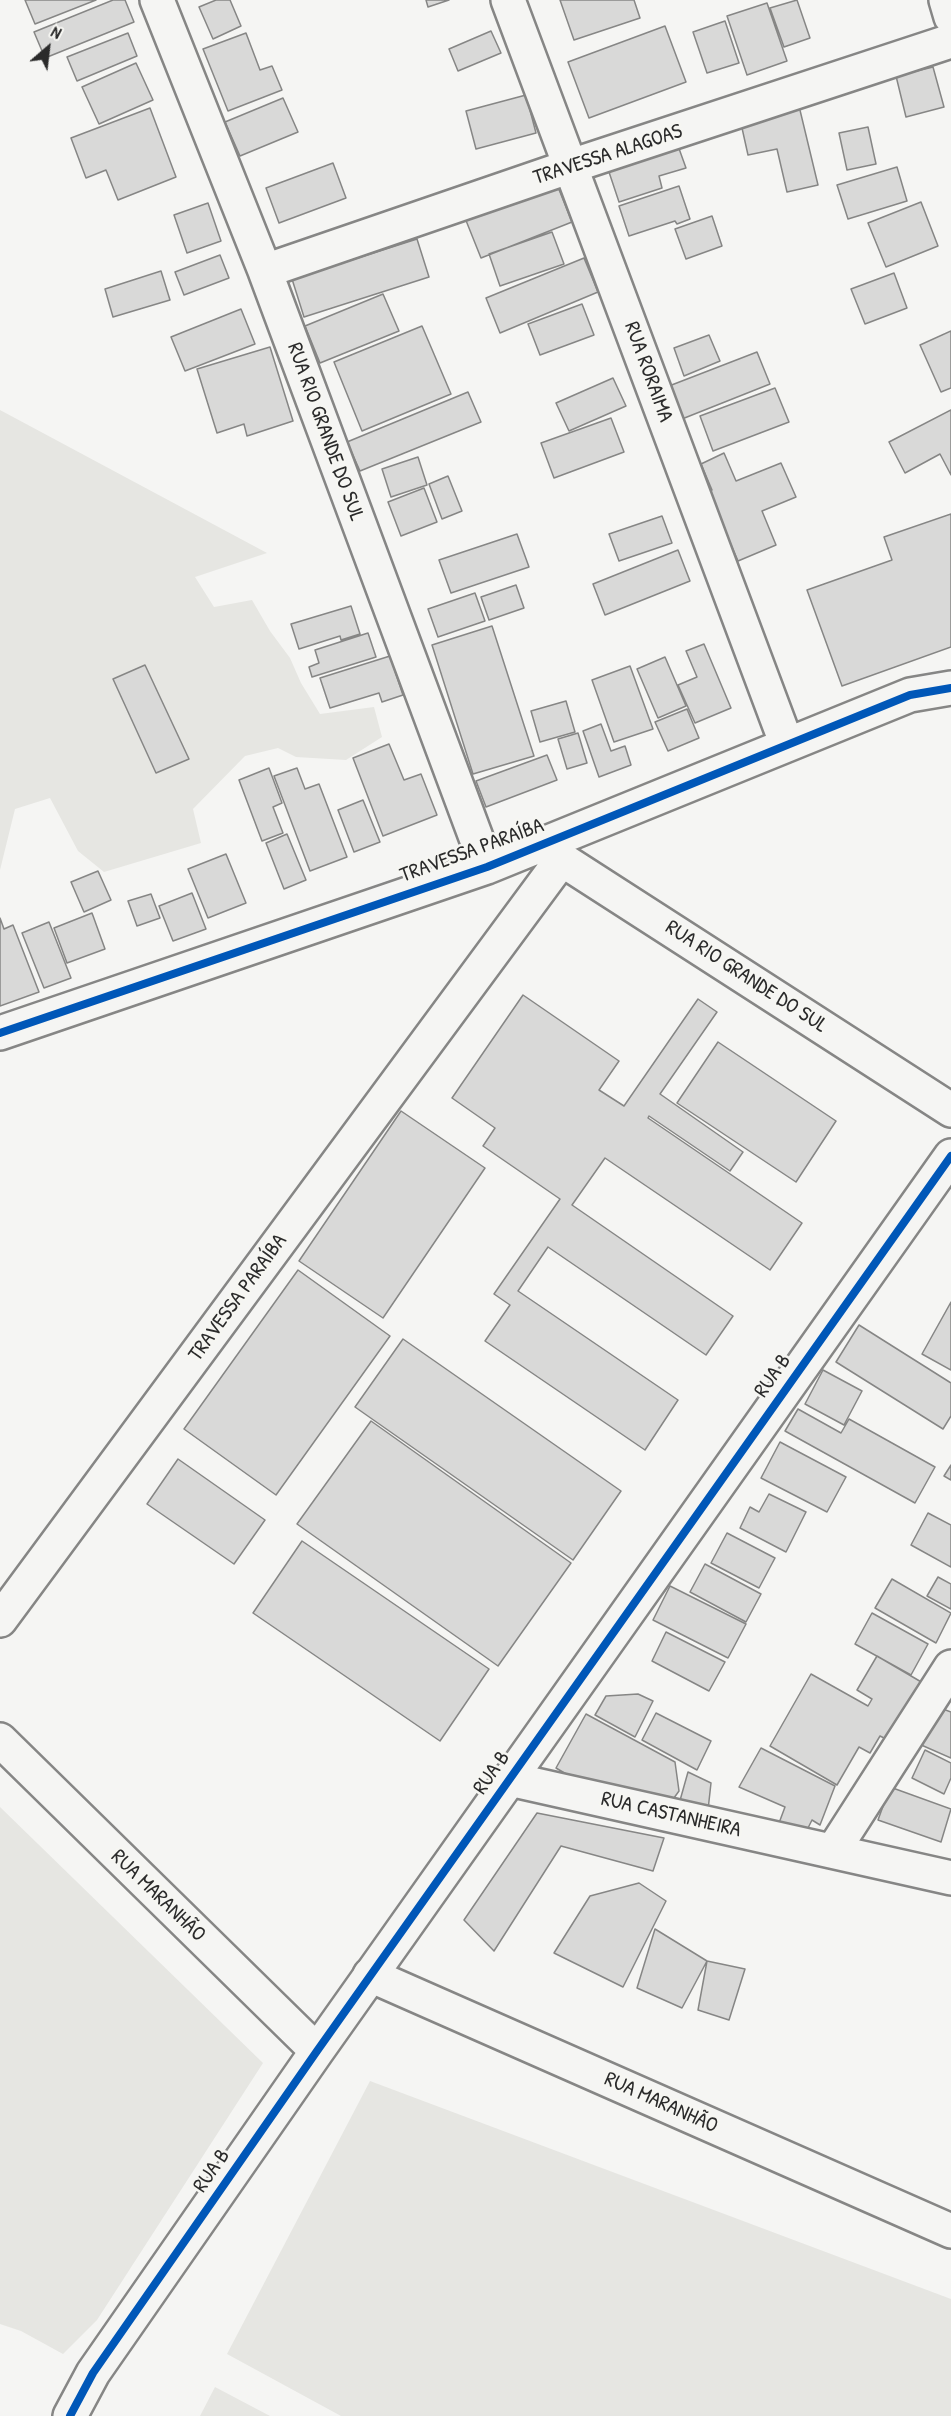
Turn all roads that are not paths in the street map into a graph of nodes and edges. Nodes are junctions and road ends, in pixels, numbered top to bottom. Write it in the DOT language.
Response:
graph roads {
  1 [pos="157,0"];
  2 [pos="508,0"];
  3 [pos="946,0"];
  4 [pos="951,17"];
  5 [pos="951,41"];
  6 [pos="571,166"];
  7 [pos="265,271"];
  8 [pos="951,688"];
  9 [pos="787,745"];
  10 [pos="551,853"];
  11 [pos="488,867"];
  12 [pos="0,1033"];
  13 [pos="951,1110"];
  14 [pos="951,1156"];
  15 [pos="0,1620"];
  16 [pos="951,1666"];
  17 [pos="0,1740"];
  18 [pos="509,1779"];
  19 [pos="833,1851"];
  20 [pos="951,1878"];
  21 [pos="370,1975"];
  22 [pos="317,2051"];
  23 [pos="951,2231"];
  24 [pos="70,2416"];
  1 -- 7 [label="street, RUA RIO GRANDE DO SUL"];
  2 -- 6 [label="street, RUA RORAIMA"];
  3 -- 4 [label="street"];
  5 -- 6 [label="street, TRAVESSA ALAGOAS"];
  6 -- 7 [label="street, TRAVESSA ALAGOAS"];
  6 -- 9 [label="street, RUA RORAIMA"];
  7 -- 11 [label="street, RUA RIO GRANDE DO SUL"];
  8 -- 9 [label="street, TRAVESSA PARAÍBA"];
  9 -- 10 [label="street, TRAVESSA PARAÍBA"];
  10 -- 11 [label="street, TRAVESSA PARAÍBA"];
  10 -- 13 [label="street, RUA RIO GRANDE DO SUL"];
  10 -- 15 [label="street, TRAVESSA PARAÍBA"];
  11 -- 12 [label="street, TRAVESSA PARAÍBA"];
  14 -- 18 [label="street, RUA B"];
  16 -- 19 [label="street"];
  17 -- 22 [label="street, RUA MARANHÃO"];
  18 -- 19 [label="street, RUA CASTANHEIRA"];
  18 -- 21 [label="street, RUA B"];
  19 -- 20 [label="street, RUA CASTANHEIRA"];
  21 -- 22 [label="street, RUA B"];
  21 -- 23 [label="street, RUA MARANHÃO"];
  22 -- 24 [label="street, RUA B"];
}
